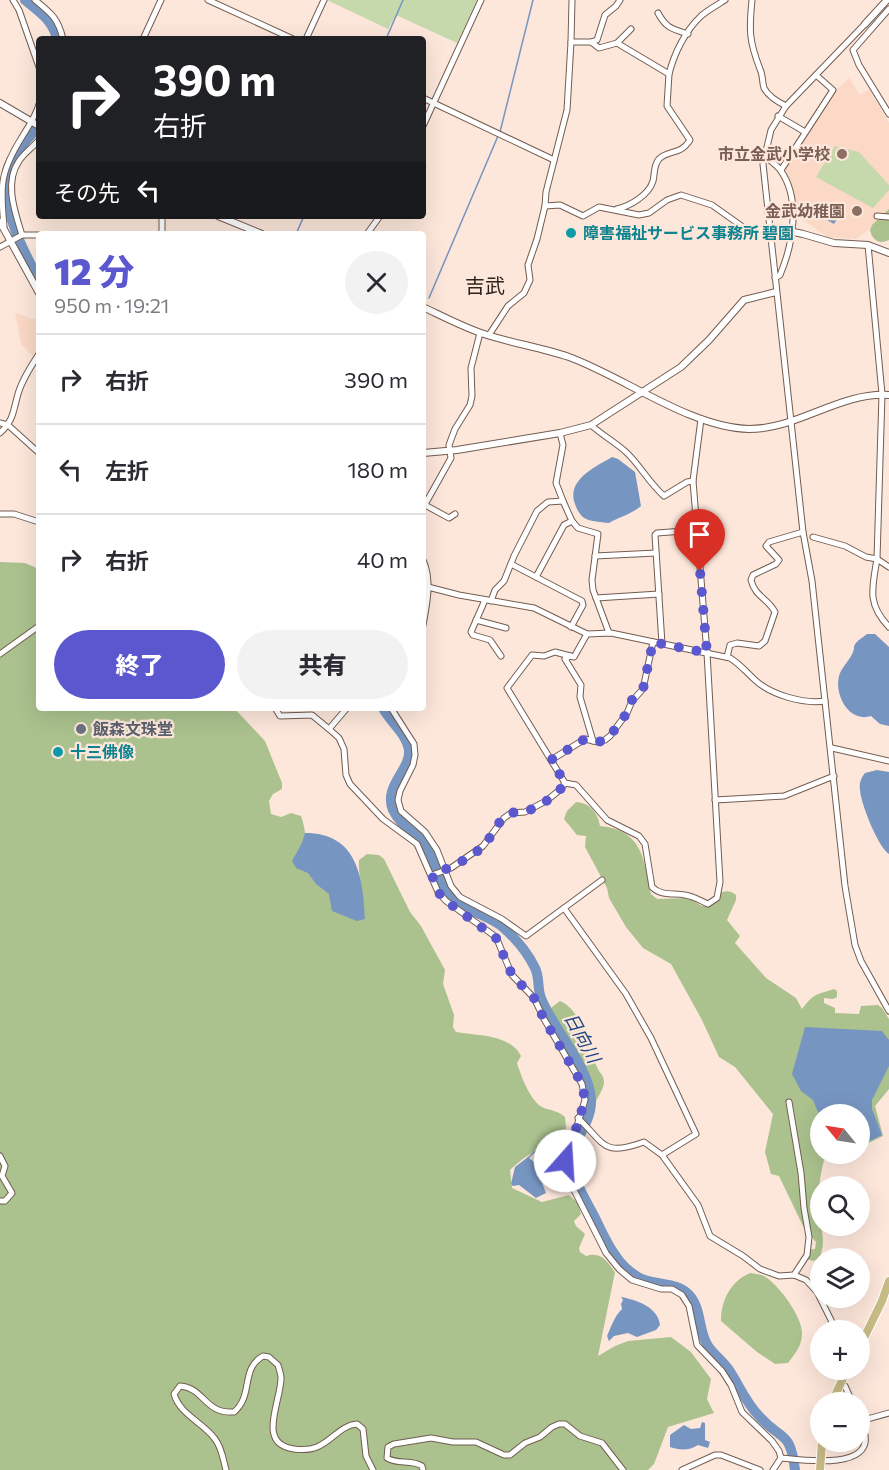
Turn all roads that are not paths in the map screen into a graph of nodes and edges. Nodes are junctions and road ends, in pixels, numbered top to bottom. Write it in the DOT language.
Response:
graph roads {
  1 [pos="13,0"];
  2 [pos="35,0"];
  3 [pos="161,0"];
  4 [pos="208,0"];
  5 [pos="324,0"];
  6 [pos="481,0"];
  7 [pos="572,0"];
  8 [pos="620,0"];
  9 [pos="725,0"];
  10 [pos="752,0"];
  11 [pos="888,0"];
  12 [pos="889,9"];
  13 [pos="658,13"];
  14 [pos="865,24"];
  15 [pos="631,29"];
  16 [pos="687,34"];
  17 [pos="62,36"];
  18 [pos="144,36"];
  19 [pos="286,36"];
  20 [pos="307,36"];
  21 [pos="572,42"];
  22 [pos="591,42"];
  23 [pos="617,43"];
  24 [pos="36,58"];
  25 [pos="669,74"];
  26 [pos="816,75"];
  27 [pos="426,99"];
  28 [pos="0,103"];
  29 [pos="434,103"];
  30 [pos="786,106"];
  31 [pos="889,114"];
  32 [pos="778,116"];
  33 [pos="426,120"];
  34 [pos="35,124"];
  35 [pos="805,133"];
  36 [pos="36,143"];
  37 [pos="764,155"];
  38 [pos="554,159"];
  39 [pos="781,170"];
  40 [pos="544,206"];
  41 [pos="615,210"];
  42 [pos="877,216"];
  43 [pos="889,217"];
  44 [pos="228,219"];
  45 [pos="2,224"];
  46 [pos="769,227"];
  47 [pos="255,231"];
  48 [pos="791,231"];
  49 [pos="22,235"];
  50 [pos="36,236"];
  51 [pos="11,241"];
  52 [pos="868,244"];
  53 [pos="0,248"];
  54 [pos="889,252"];
  55 [pos="774,278"];
  56 [pos="36,287"];
  57 [pos="776,291"];
  58 [pos="426,308"];
  59 [pos="480,333"];
  60 [pos="489,335"];
  61 [pos="36,359"];
  62 [pos="34,363"];
  63 [pos="36,365"];
  64 [pos="643,392"];
  65 [pos="886,394"];
  66 [pos="701,419"];
  67 [pos="0,423"];
  68 [pos="792,423"];
  69 [pos="8,425"];
  70 [pos="591,425"];
  71 [pos="0,433"];
  72 [pos="560,433"];
  73 [pos="36,450"];
  74 [pos="449,451"];
  75 [pos="426,453"];
  76 [pos="693,481"];
  77 [pos="563,501"];
  78 [pos="426,502"];
  79 [pos="426,507"];
  80 [pos="0,514"];
  81 [pos="455,514"];
  82 [pos="36,521"];
  83 [pos="572,521"];
  84 [pos="697,530"];
  85 [pos="803,532"];
  86 [pos="813,537"];
  87 [pos="656,553"];
  88 [pos="595,556"];
  89 [pos="877,559"];
  90 [pos="511,564"];
  91 [pos="889,567"];
  92 [pos="426,568"];
  93 [pos="536,577"];
  94 [pos="428,587"];
  95 [pos="659,594"];
  96 [pos="596,598"];
  97 [pos="488,600"];
  98 [pos="426,602"];
  99 [pos="476,620"];
  100 [pos="571,627"];
  101 [pos="889,627"];
  102 [pos="36,628"];
  103 [pos="506,628"];
  104 [pos="609,633"];
  105 [pos="587,634"];
  106 [pos="653,642"];
  107 [pos="662,644"];
  108 [pos="707,653"];
  109 [pos="0,654"];
  110 [pos="501,656"];
  111 [pos="570,656"];
  112 [pos="727,657"];
  113 [pos="825,701"];
  114 [pos="277,711"];
  115 [pos="344,711"];
  116 [pos="393,711"];
  117 [pos="329,729"];
  118 [pos="594,741"];
  119 [pos="832,748"];
  120 [pos="551,760"];
  121 [pos="889,761"];
  122 [pos="834,776"];
  123 [pos="565,783"];
  124 [pos="715,800"];
  125 [pos="446,870"];
  126 [pos="432,875"];
  127 [pos="602,880"];
  128 [pos="564,908"];
  129 [pos="889,1011"];
  130 [pos="789,1102"];
  131 [pos="579,1118"];
  132 [pos="662,1155"];
  133 [pos="0,1156"];
  134 [pos="0,1202"];
  135 [pos="794,1275"];
  136 [pos="889,1281"];
  137 [pos="831,1320"];
  138 [pos="870,1326"];
  139 [pos="842,1380"];
  140 [pos="840,1384"];
  141 [pos="836,1392"];
  142 [pos="848,1392"];
  143 [pos="889,1413"];
  144 [pos="870,1418"];
  145 [pos="821,1452"];
  146 [pos="860,1452"];
  147 [pos="784,1459"];
  148 [pos="226,1470"];
  149 [pos="373,1470"];
  150 [pos="423,1470"];
  151 [pos="623,1470"];
  152 [pos="681,1470"];
  153 [pos="760,1470"];
  154 [pos="773,1470"];
  155 [pos="820,1470"];
  1 -- 24 [label="street"];
  2 -- 17 [label="street"];
  3 -- 18 [label="street"];
  4 -- 19 [label="street"];
  5 -- 20 [label="street"];
  6 -- 29 [label="street"];
  7 -- 21 [label="street"];
  8 -- 22 [label="street"];
  9 -- 16 [label="street"];
  10 -- 30 [label="street"];
  11 -- 14 [label="street"];
  12 -- 31 [label="street"];
  13 -- 16 [label="street"];
  14 -- 26 [label="street"];
  15 -- 23 [label="street"];
  16 -- 25 [label="street"];
  21 -- 22 [label="street"];
  21 -- 38 [label="street"];
  22 -- 23 [label="street"];
  23 -- 25 [label="street"];
  25 -- 41 [label="street"];
  26 -- 30 [label="street"];
  26 -- 35 [label="street"];
  27 -- 29 [label="street"];
  28 -- 34 [label="street"];
  29 -- 33 [label="street"];
  29 -- 38 [label="street"];
  30 -- 32 [label="street"];
  32 -- 35 [label="street"];
  32 -- 37 [label="street"];
  34 -- 45 [label="street"];
  35 -- 39 [label="street"];
  36 -- 49 [label="street"];
  37 -- 39 [label="street"];
  37 -- 46 [label="street"];
  38 -- 40 [label="street"];
  39 -- 48 [label="street"];
  40 -- 41 [label="street"];
  40 -- 60 [label="street"];
  41 -- 46 [label="street"];
  42 -- 43 [label="street"];
  44 -- 47 [label="street"];
  45 -- 51 [label="street"];
  46 -- 48 [label="street"];
  46 -- 55 [label="street"];
  48 -- 52 [label="street"];
  48 -- 55 [label="street"];
  49 -- 50 [label="street"];
  49 -- 51 [label="street"];
  51 -- 53 [label="street"];
  51 -- 56 [label="street"];
  52 -- 54 [label="street"];
  52 -- 65 [label="street"];
  55 -- 57 [label="street"];
  57 -- 64 [label="street"];
  57 -- 68 [label="street"];
  58 -- 59 [label="street"];
  59 -- 60 [label="street"];
  59 -- 74 [label="street"];
  60 -- 64 [label="street"];
  61 -- 62 [label="street"];
  62 -- 63 [label="street"];
  62 -- 69 [label="street"];
  64 -- 66 [label="street"];
  64 -- 70 [label="street"];
  65 -- 68 [label="street"];
  65 -- 89 [label="street"];
  66 -- 68 [label="street"];
  66 -- 76 [label="street"];
  67 -- 69 [label="street"];
  68 -- 85 [label="street"];
  69 -- 71 [label="street"];
  69 -- 73 [label="street"];
  70 -- 72 [label="street"];
  70 -- 76 [label="street"];
  72 -- 74 [label="street"];
  72 -- 77 [label="street"];
  74 -- 75 [label="street"];
  74 -- 78 [label="street"];
  76 -- 84 [label="street"];
  77 -- 83 [label="street"];
  77 -- 90 [label="street"];
  79 -- 81 [label="street"];
  80 -- 82 [label="street"];
  83 -- 88 [label="street"];
  83 -- 93 [label="street"];
  84 -- 87 [label="street"];
  84 -- 108 [label="street"];
  85 -- 112 [label="street"];
  85 -- 113 [label="street"];
  86 -- 89 [label="street"];
  87 -- 88 [label="street"];
  87 -- 95 [label="street"];
  88 -- 96 [label="street"];
  89 -- 91 [label="street"];
  89 -- 101 [label="street"];
  90 -- 93 [label="street"];
  90 -- 97 [label="street"];
  92 -- 94 [label="street"];
  93 -- 100 [label="street"];
  94 -- 97 [label="street"];
  94 -- 98 [label="street"];
  95 -- 96 [label="street"];
  95 -- 107 [label="street"];
  96 -- 104 [label="street"];
  97 -- 99 [label="street"];
  97 -- 100 [label="street"];
  99 -- 103 [label="street"];
  99 -- 110 [label="street"];
  100 -- 105 [label="street"];
  102 -- 109 [label="street"];
  104 -- 105 [label="street"];
  104 -- 106 [label="street"];
  105 -- 111 [label="street"];
  106 -- 107 [label="street"];
  106 -- 118 [label="street"];
  107 -- 108 [label="street"];
  108 -- 112 [label="street"];
  108 -- 124 [label="street"];
  111 -- 118 [label="street"];
  111 -- 120 [label="street"];
  112 -- 113 [label="street"];
  113 -- 119 [label="street"];
  114 -- 117 [label="street"];
  115 -- 117 [label="street"];
  116 -- 125 [label="street"];
  117 -- 126 [label="street"];
  118 -- 120 [label="street"];
  119 -- 121 [label="street"];
  119 -- 122 [label="street"];
  120 -- 123 [label="street"];
  122 -- 124 [label="street"];
  122 -- 129 [label="street"];
  123 -- 124 [label="street"];
  123 -- 125 [label="street"];
  125 -- 126 [label="street"];
  125 -- 128 [label="street"];
  126 -- 131 [label="street"];
  127 -- 128 [label="street"];
  128 -- 132 [label="street"];
  130 -- 135 [label="street"];
  131 -- 132 [label="street"];
  131 -- 147 [label="street"];
  132 -- 135 [label="street"];
  133 -- 134 [label="street"];
  135 -- 137 [label="street"];
  136 -- 138 [label="main road"];
  139 -- 140 [label="main road"];
  140 -- 141 [label="main road"];
  140 -- 142 [label="street"];
  143 -- 144 [label="street"];
  145 -- 155 [label="main road, bridge"];
  146 -- 147 [label="street"];
  147 -- 154 [label="street"];
  148 -- 149 [label="street"];
  150 -- 151 [label="street"];
  152 -- 153 [label="street"];
}
